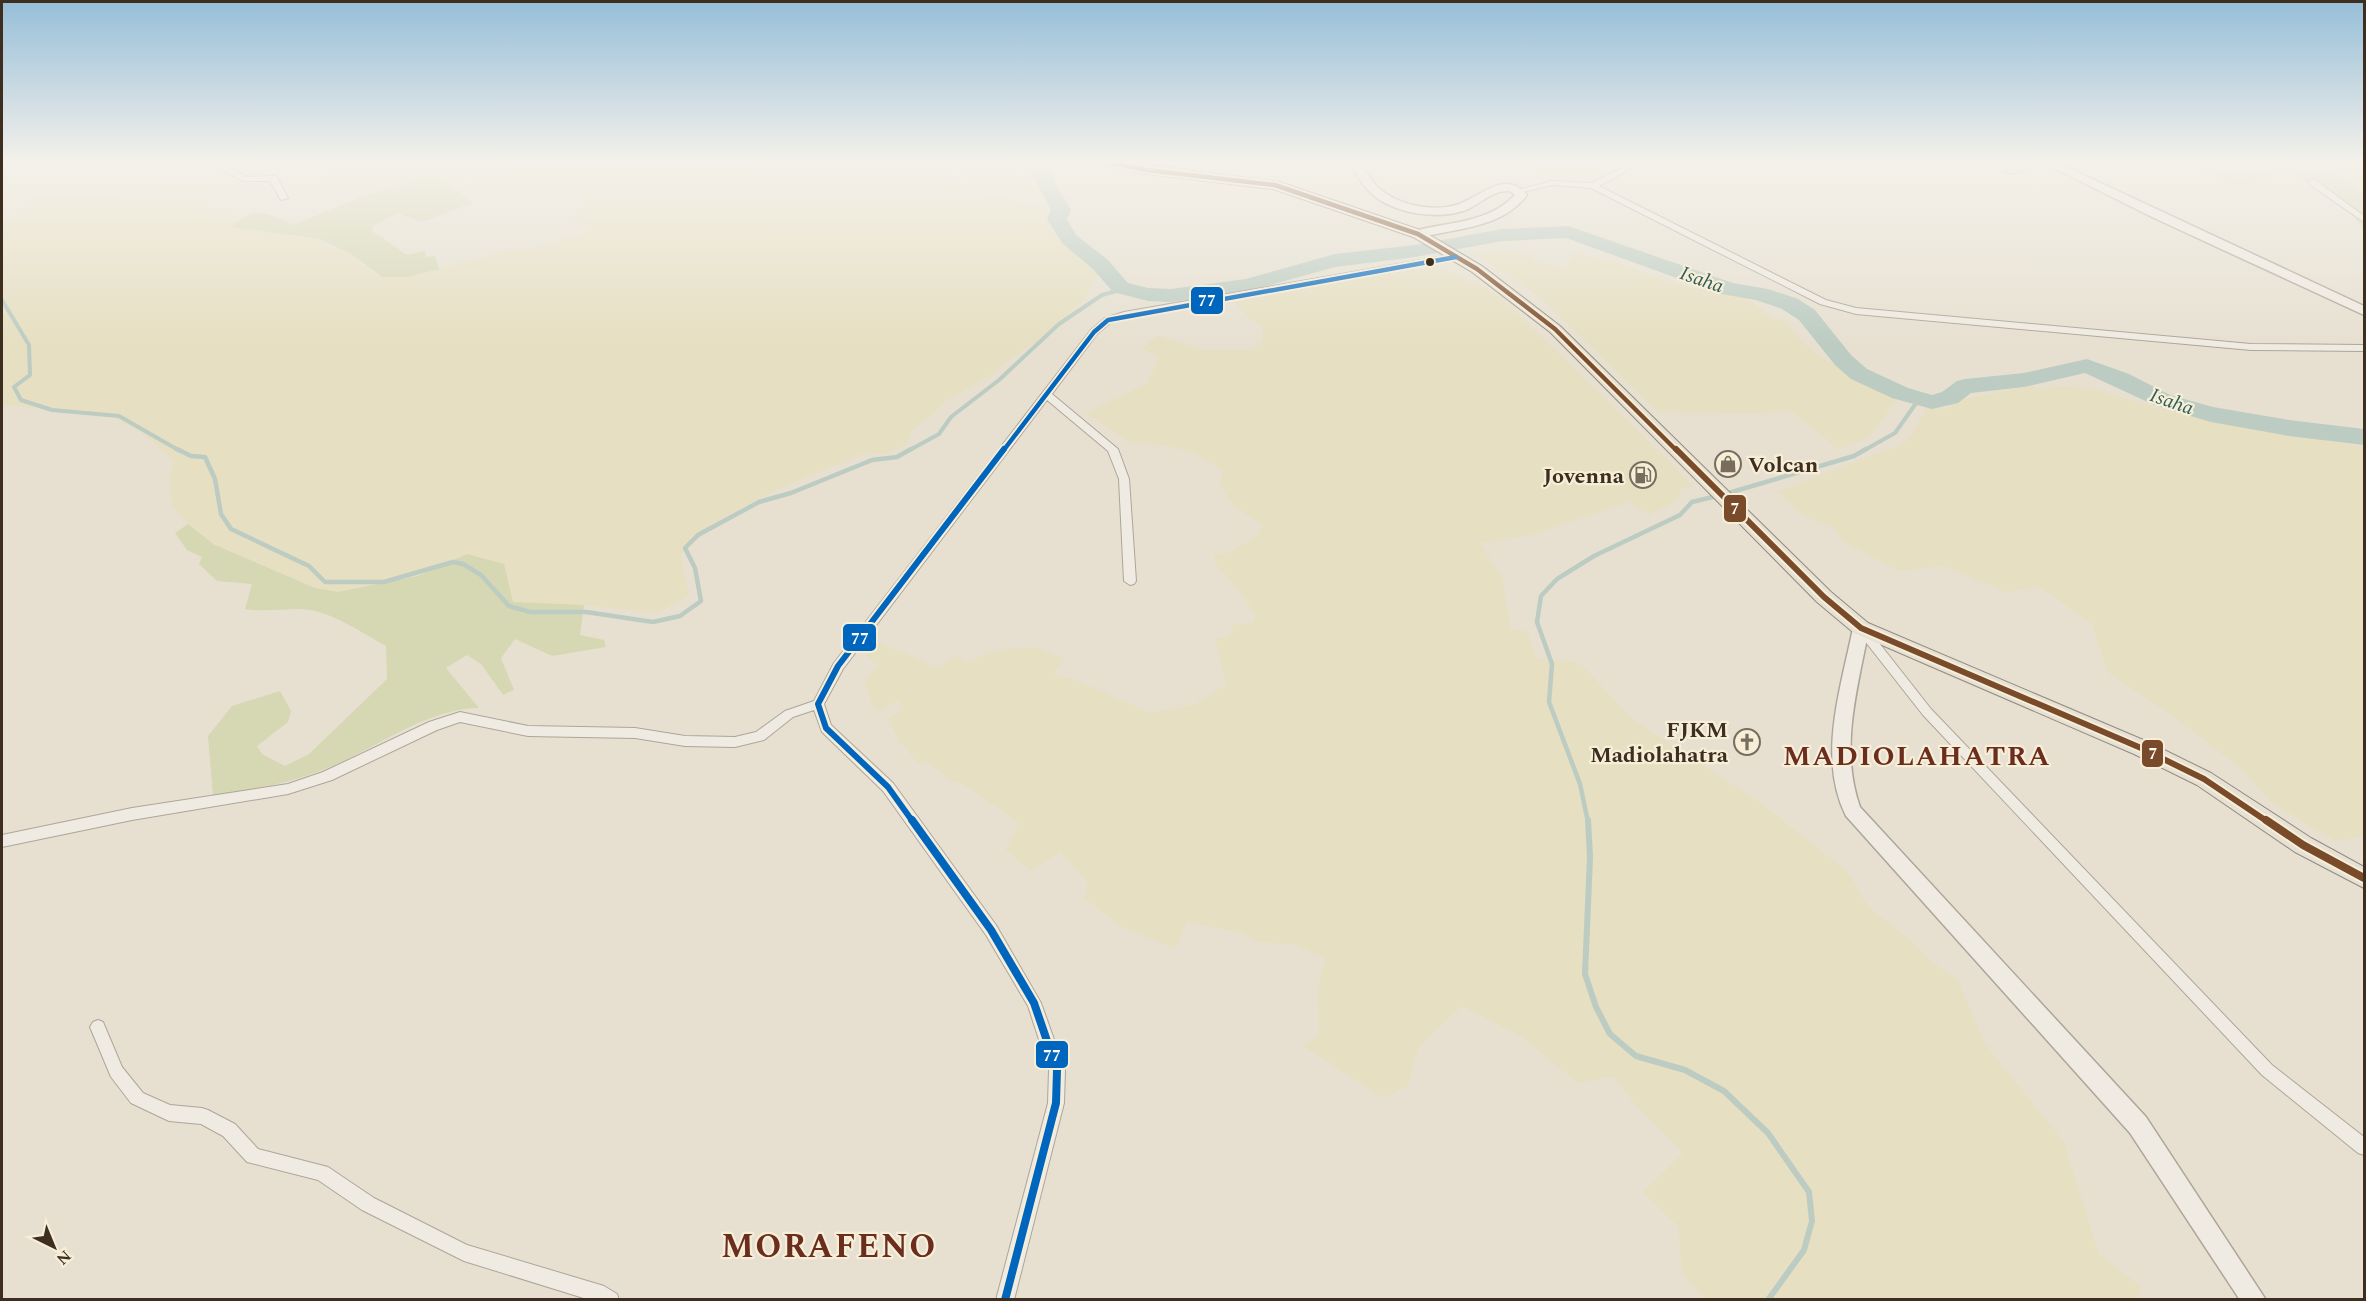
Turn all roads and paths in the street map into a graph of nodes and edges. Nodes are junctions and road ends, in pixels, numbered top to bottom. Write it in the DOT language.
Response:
graph roads {
  1 [pos="1386,224"];
  2 [pos="1470,224"];
  3 [pos="1666,224"];
  4 [pos="2175,224"];
  5 [pos="1421,236"];
  6 [pos="1451,254"];
  7 [pos="2364,311"];
  8 [pos="2364,348"];
  9 [pos="1045,394"];
  10 [pos="1130,581"];
  11 [pos="1861,628"];
  12 [pos="818,704"];
  13 [pos="2,841"];
  14 [pos="2364,878"];
  15 [pos="98,1027"];
  16 [pos="2364,1147"];
  17 [pos="611,1299"];
  18 [pos="1005,1299"];
  19 [pos="2254,1299"];
  1 -- 5 [label="main road"];
  2 -- 5 [label="street"];
  3 -- 8 [label="street"];
  4 -- 7 [label="street"];
  5 -- 6 [label="main road"];
  6 -- 9 [label="street"];
  6 -- 11 [label="main road"];
  9 -- 10 [label="street"];
  9 -- 12 [label="street"];
  11 -- 14 [label="main road"];
  11 -- 16 [label="street"];
  11 -- 19 [label="street"];
  12 -- 13 [label="street"];
  12 -- 18 [label="street"];
  15 -- 17 [label="street"];
}
